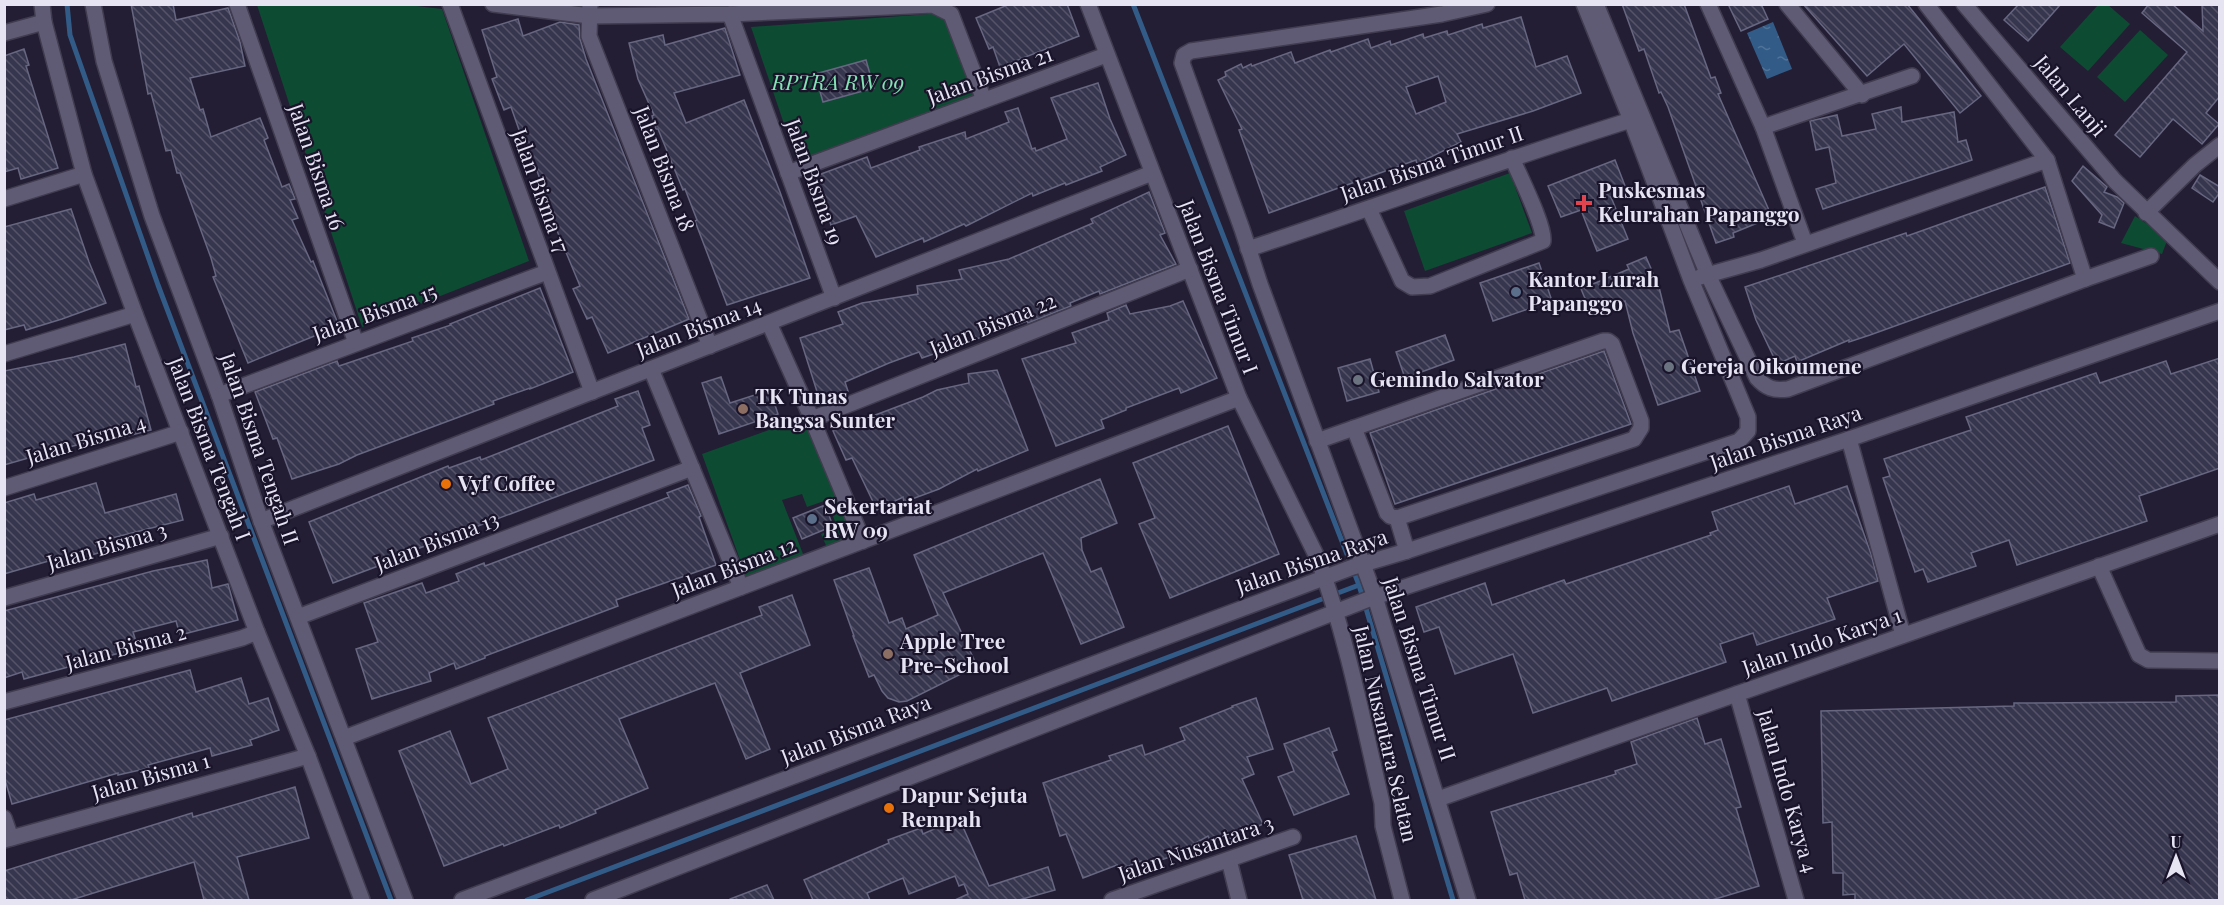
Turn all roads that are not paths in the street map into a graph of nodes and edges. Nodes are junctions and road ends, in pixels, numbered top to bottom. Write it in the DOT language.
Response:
graph roads {
  1 [pos="42,4"];
  2 [pos="93,4"];
  3 [pos="237,4"];
  4 [pos="450,4"];
  5 [pos="493,4"];
  6 [pos="1088,4"];
  7 [pos="1487,4"];
  8 [pos="1584,4"];
  9 [pos="1596,4"];
  10 [pos="1708,4"];
  11 [pos="1787,4"];
  12 [pos="1926,4"];
  13 [pos="1964,4"];
  14 [pos="590,10"];
  15 [pos="730,14"];
  16 [pos="44,22"];
  17 [pos="4,33"];
  18 [pos="1106,55"];
  19 [pos="1912,76"];
  20 [pos="1862,94"];
  21 [pos="984,100"];
  22 [pos="1631,120"];
  23 [pos="1763,127"];
  24 [pos="2220,145"];
  25 [pos="1512,158"];
  26 [pos="2047,160"];
  27 [pos="788,173"];
  28 [pos="1152,173"];
  29 [pos="84,174"];
  30 [pos="4,199"];
  31 [pos="1369,209"];
  32 [pos="2146,213"];
  33 [pos="1805,243"];
  34 [pos="1248,249"];
  35 [pos="2151,256"];
  36 [pos="1190,269"];
  37 [pos="547,272"];
  38 [pos="1708,275"];
  39 [pos="2085,279"];
  40 [pos="1690,280"];
  41 [pos="2220,282"];
  42 [pos="834,297"];
  43 [pos="2220,311"];
  44 [pos="135,314"];
  45 [pos="769,323"];
  46 [pos="356,343"];
  47 [pos="710,346"];
  48 [pos="4,354"];
  49 [pos="651,369"];
  50 [pos="592,392"];
  51 [pos="219,395"];
  52 [pos="1239,398"];
  53 [pos="812,419"];
  54 [pos="1354,428"];
  55 [pos="181,432"];
  56 [pos="1849,439"];
  57 [pos="1317,441"];
  58 [pos="692,468"];
  59 [pos="4,488"];
  60 [pos="1397,518"];
  61 [pos="261,521"];
  62 [pos="2220,524"];
  63 [pos="221,536"];
  64 [pos="862,541"];
  65 [pos="1407,551"];
  66 [pos="1358,565"];
  67 [pos="2099,566"];
  68 [pos="1328,579"];
  69 [pos="741,587"];
  70 [pos="4,598"];
  71 [pos="1372,598"];
  72 [pos="1337,609"];
  73 [pos="297,616"];
  74 [pos="257,632"];
  75 [pos="1903,635"];
  76 [pos="2220,661"];
  77 [pos="1737,694"];
  78 [pos="4,702"];
  79 [pos="344,738"];
  80 [pos="308,756"];
  81 [pos="1438,799"];
  82 [pos="4,818"];
  83 [pos="1293,837"];
  84 [pos="8,839"];
  85 [pos="1228,860"];
  86 [pos="1130,898"];
  87 [pos="362,900"];
  88 [pos="405,900"];
  89 [pos="462,900"];
  90 [pos="593,900"];
  91 [pos="1112,900"];
  92 [pos="1239,900"];
  93 [pos="1402,900"];
  94 [pos="1468,900"];
  95 [pos="1796,900"];
  1 -- 16 [label="street, Jalan Bisma Tengah I"];
  2 -- 51 [label="street, Jalan Bisma Tengah II"];
  3 -- 46 [label="street, Jalan Bisma 16"];
  4 -- 37 [label="street, Jalan Bisma 17"];
  5 -- 14 [label="street"];
  6 -- 18 [label="street, Jalan Bisma Timur I"];
  7 -- 34 [label="street, Jalan Bisma Timur II"];
  8 -- 22 [label="street, Jalan Bisma Raya"];
  9 -- 38 [label="street"];
  10 -- 23 [label="street"];
  11 -- 20 [label="street"];
  12 -- 26 [label="street"];
  13 -- 32 [label="street, Jalan Lanji"];
  14 -- 15 [label="street"];
  14 -- 47 [label="street, Jalan Bisma 18"];
  15 -- 21 [label="street"];
  15 -- 27 [label="street, Jalan Bisma 19"];
  16 -- 17 [label="street"];
  16 -- 29 [label="street, Jalan Bisma Tengah I"];
  18 -- 21 [label="street, Jalan Bisma 21"];
  18 -- 28 [label="street, Jalan Bisma Timur I"];
  19 -- 20 [label="street"];
  20 -- 23 [label="street"];
  21 -- 27 [label="street, Jalan Bisma 21"];
  22 -- 25 [label="street, Jalan Bisma Timur II"];
  22 -- 40 [label="street, Jalan Bisma Raya"];
  23 -- 33 [label="street"];
  24 -- 32 [label="street"];
  25 -- 31 [label="street, Jalan Bisma Timur II"];
  25 -- 31 [label="street"];
  26 -- 33 [label="street"];
  26 -- 39 [label="street"];
  27 -- 42 [label="street, Jalan Bisma 19"];
  28 -- 36 [label="street, Jalan Bisma Timur I"];
  28 -- 42 [label="street, Jalan Bisma 14"];
  29 -- 30 [label="street"];
  29 -- 44 [label="street, Jalan Bisma Tengah I"];
  31 -- 34 [label="street, Jalan Bisma Timur II"];
  32 -- 41 [label="street, Jalan Lanji"];
  33 -- 38 [label="street"];
  34 -- 57 [label="street, Jalan Bisma Timur II"];
  35 -- 39 [label="street"];
  36 -- 52 [label="street, Jalan Bisma Timur I"];
  36 -- 53 [label="street, Jalan Bisma 22"];
  37 -- 46 [label="street, Jalan Bisma 15"];
  37 -- 50 [label="street, Jalan Bisma 17"];
  38 -- 39 [label="street"];
  38 -- 40 [label="street"];
  40 -- 65 [label="street, Jalan Bisma Raya"];
  42 -- 45 [label="street, Jalan Bisma 14"];
  43 -- 56 [label="street, Jalan Bisma Raya"];
  44 -- 48 [label="street"];
  44 -- 55 [label="street, Jalan Bisma Tengah I"];
  45 -- 47 [label="street, Jalan Bisma 14"];
  45 -- 53 [label="street"];
  46 -- 51 [label="street, Jalan Bisma 15"];
  47 -- 49 [label="street, Jalan Bisma 14"];
  49 -- 50 [label="street, Jalan Bisma 14"];
  49 -- 58 [label="street"];
  50 -- 61 [label="street, Jalan Bisma 14"];
  51 -- 61 [label="street, Jalan Bisma Tengah II"];
  52 -- 64 [label="street, Jalan Bisma 12"];
  52 -- 68 [label="street, Jalan Bisma Timur I"];
  53 -- 64 [label="street"];
  54 -- 57 [label="street"];
  54 -- 60 [label="street"];
  54 -- 60 [label="street"];
  55 -- 59 [label="street, Jalan Bisma 4"];
  55 -- 63 [label="street, Jalan Bisma Tengah I"];
  56 -- 71 [label="street, Jalan Bisma Raya"];
  56 -- 75 [label="street"];
  57 -- 66 [label="street, Jalan Bisma Timur II"];
  58 -- 69 [label="street"];
  58 -- 73 [label="street, Jalan Bisma 13"];
  60 -- 65 [label="street"];
  61 -- 73 [label="street, Jalan Bisma Tengah II"];
  62 -- 67 [label="street, Jalan Indo Karya 1"];
  63 -- 70 [label="street, Jalan Bisma 3"];
  63 -- 74 [label="street, Jalan Bisma Tengah I"];
  64 -- 69 [label="street, Jalan Bisma 12"];
  65 -- 66 [label="street, Jalan Bisma Raya"];
  66 -- 68 [label="street, Jalan Bisma Raya"];
  66 -- 71 [label="street, Jalan Bisma Timur II"];
  67 -- 75 [label="street, Jalan Indo Karya 1"];
  67 -- 76 [label="street"];
  68 -- 72 [label="street, Jalan Nusantara Selatan"];
  68 -- 89 [label="street, Jalan Bisma Raya"];
  69 -- 79 [label="street, Jalan Bisma 12"];
  71 -- 72 [label="street, Jalan Bisma Raya"];
  71 -- 81 [label="street, Jalan Bisma Timur II"];
  72 -- 90 [label="street, Jalan Bisma Raya"];
  72 -- 93 [label="street, Jalan Nusantara Selatan"];
  73 -- 79 [label="street, Jalan Bisma Tengah II"];
  74 -- 78 [label="street, Jalan Bisma 2"];
  74 -- 80 [label="street, Jalan Bisma Tengah I"];
  75 -- 77 [label="street, Jalan Indo Karya 1"];
  77 -- 81 [label="street, Jalan Indo Karya 1"];
  77 -- 95 [label="street, Jalan Indo Karya 4"];
  79 -- 88 [label="street, Jalan Bisma Tengah II"];
  80 -- 84 [label="street, Jalan Bisma 1"];
  80 -- 87 [label="street, Jalan Bisma Tengah I"];
  81 -- 94 [label="street, Jalan Bisma Timur II"];
  82 -- 84 [label="street"];
  83 -- 85 [label="street, Jalan Nusantara 3"];
  85 -- 86 [label="street, Jalan Nusantara 3"];
  85 -- 92 [label="street"];
  86 -- 91 [label="street, Jalan Nusantara 3"];
}
